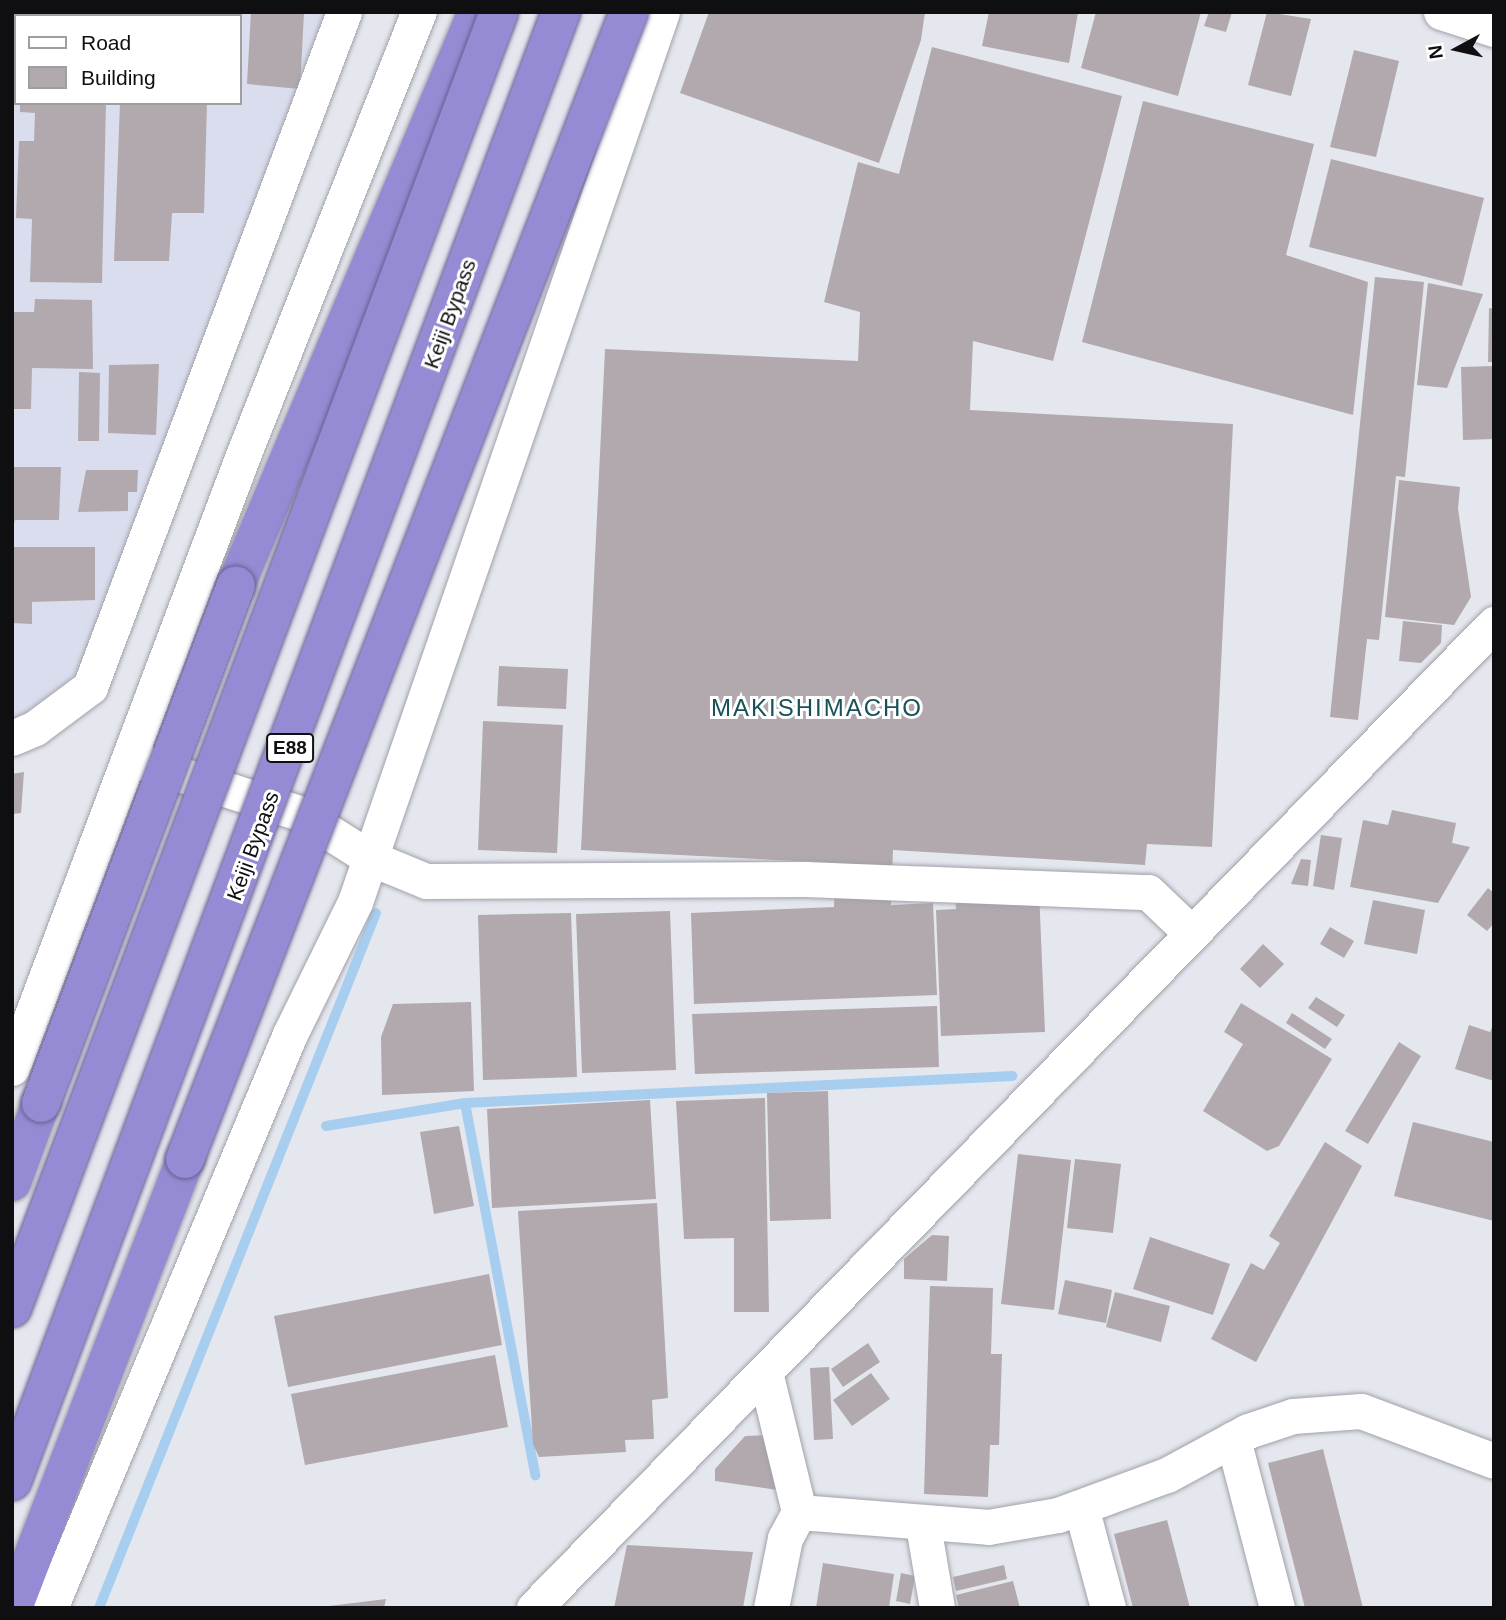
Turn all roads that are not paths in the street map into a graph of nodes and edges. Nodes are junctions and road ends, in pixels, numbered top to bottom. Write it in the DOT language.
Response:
graph roads {
  1 [pos="344,12"];
  2 [pos="419,12"];
  3 [pos="477,12"];
  4 [pos="499,12"];
  5 [pos="561,12"];
  6 [pos="629,12"];
  7 [pos="662,12"];
  8 [pos="1441,12"];
  9 [pos="1494,29"];
  10 [pos="1494,624"];
  11 [pos="12,738"];
  12 [pos="129,758"];
  13 [pos="370,858"];
  14 [pos="1191,933"];
  15 [pos="12,1068"];
  16 [pos="12,1182"];
  17 [pos="12,1308"];
  18 [pos="765,1372"];
  19 [pos="1233,1439"];
  20 [pos="1494,1461"];
  21 [pos="12,1481"];
  22 [pos="1081,1507"];
  23 [pos="799,1512"];
  24 [pos="923,1525"];
  25 [pos="13,1608"];
  26 [pos="50,1608"];
  27 [pos="534,1608"];
  28 [pos="771,1608"];
  29 [pos="937,1608"];
  30 [pos="1108,1608"];
  31 [pos="1277,1608"];
  1 -- 11 [label="street"];
  2 -- 12 [label="street"];
  3 -- 16 [label="highway, bridge"];
  4 -- 17 [label="highway, bridge"];
  5 -- 21 [label="highway, Keiji Bypass / E88, bridge"];
  6 -- 25 [label="highway, bridge"];
  7 -- 13 [label="street"];
  8 -- 9 [label="street"];
  10 -- 14 [label="street"];
  12 -- 13 [label="street"];
  12 -- 15 [label="street"];
  13 -- 14 [label="street"];
  13 -- 26 [label="street"];
  14 -- 18 [label="street"];
  18 -- 23 [label="street"];
  18 -- 27 [label="street"];
  19 -- 20 [label="street"];
  19 -- 22 [label="street"];
  19 -- 31 [label="street"];
  22 -- 24 [label="street"];
  22 -- 30 [label="street"];
  23 -- 24 [label="street"];
  23 -- 28 [label="street"];
  24 -- 29 [label="street"];
}
